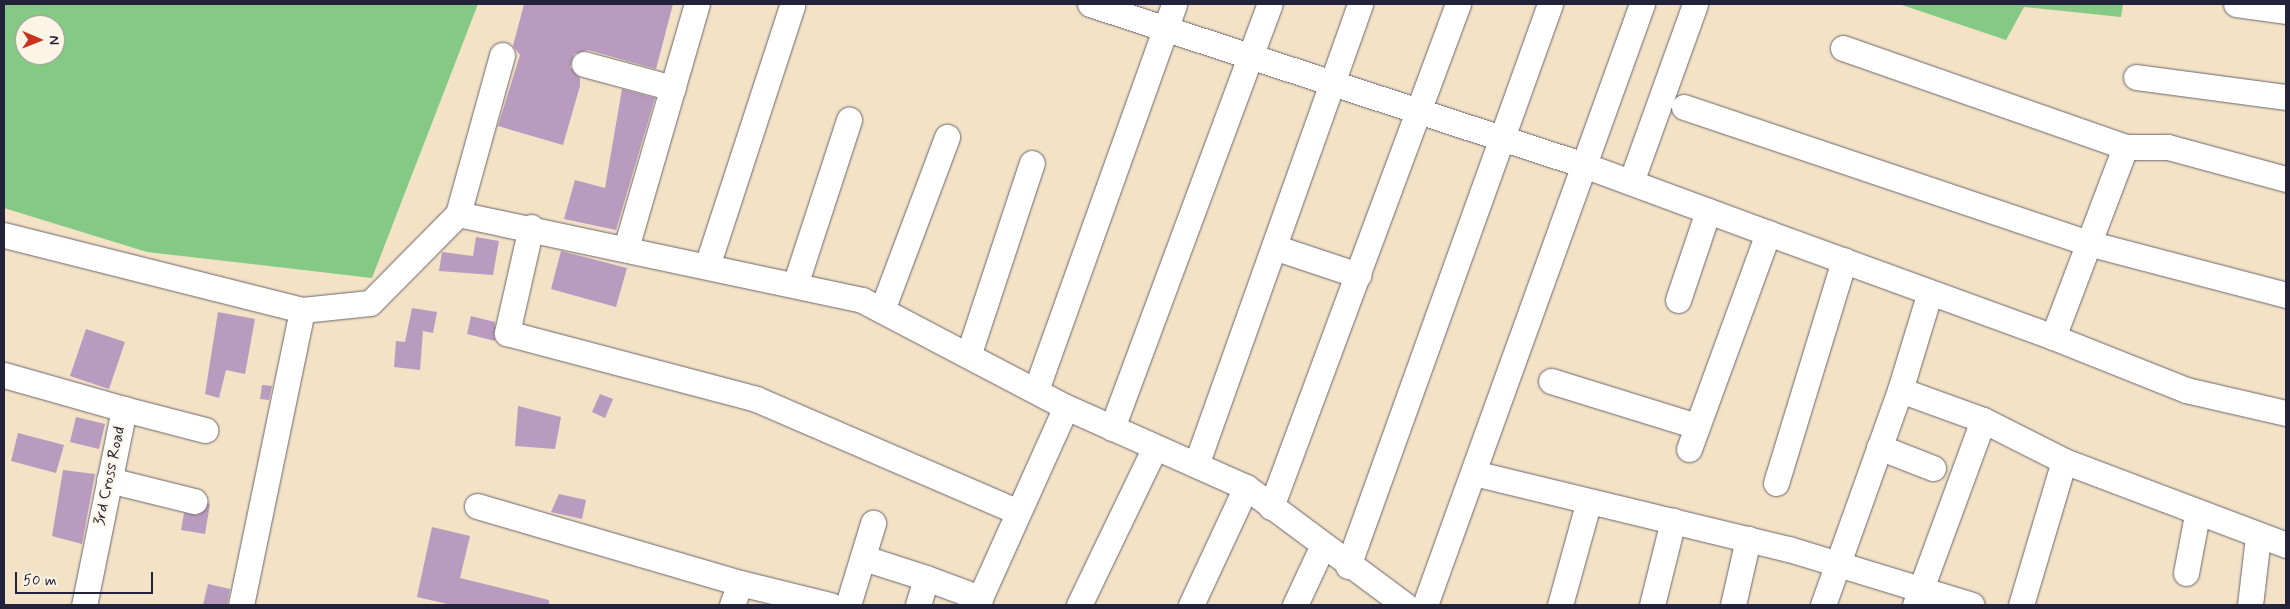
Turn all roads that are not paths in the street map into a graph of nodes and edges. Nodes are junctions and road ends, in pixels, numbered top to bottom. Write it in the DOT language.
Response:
graph roads {
  1 [pos="697,4"];
  2 [pos="1090,4"];
  3 [pos="1174,4"];
  4 [pos="1270,4"];
  5 [pos="1360,4"];
  6 [pos="1458,4"];
  7 [pos="1550,4"];
  8 [pos="1642,4"];
  9 [pos="1695,4"];
  10 [pos="2236,4"];
  11 [pos="792,6"];
  12 [pos="2286,11"];
  13 [pos="1166,28"];
  14 [pos="1842,48"];
  15 [pos="502,55"];
  16 [pos="1252,58"];
  17 [pos="584,64"];
  18 [pos="2136,77"];
  19 [pos="1332,84"];
  20 [pos="673,88"];
  21 [pos="2286,97"];
  22 [pos="1684,107"];
  23 [pos="1419,112"];
  24 [pos="849,120"];
  25 [pos="947,137"];
  26 [pos="1504,140"];
  27 [pos="2124,147"];
  28 [pos="1032,163"];
  29 [pos="1584,165"];
  30 [pos="2286,179"];
  31 [pos="1631,182"];
  32 [pos="1708,211"];
  33 [pos="458,214"];
  34 [pos="531,227"];
  35 [pos="1768,233"];
  36 [pos="4,235"];
  37 [pos="2088,243"];
  38 [pos="1274,247"];
  39 [pos="626,248"];
  40 [pos="1844,260"];
  41 [pos="707,266"];
  42 [pos="1358,275"];
  43 [pos="795,285"];
  44 [pos="1930,292"];
  45 [pos="2286,295"];
  46 [pos="1678,300"];
  47 [pos="302,310"];
  48 [pos="882,310"];
  49 [pos="2053,337"];
  50 [pos="969,353"];
  51 [pos="4,375"];
  52 [pos="1551,381"];
  53 [pos="1036,390"];
  54 [pos="1900,390"];
  55 [pos="1066,407"];
  56 [pos="124,410"];
  57 [pos="2286,413"];
  58 [pos="1983,420"];
  59 [pos="1696,426"];
  60 [pos="1112,428"];
  61 [pos="206,430"];
  62 [pos="1155,447"];
  63 [pos="1879,447"];
  64 [pos="1689,449"];
  65 [pos="2064,461"];
  66 [pos="1196,465"];
  67 [pos="1933,468"];
  68 [pos="1474,473"];
  69 [pos="109,480"];
  70 [pos="1776,483"];
  71 [pos="1246,487"];
  72 [pos="194,500"];
  73 [pos="1588,504"];
  74 [pos="477,506"];
  75 [pos="1271,507"];
  76 [pos="1018,512"];
  77 [pos="2198,514"];
  78 [pos="1673,521"];
  79 [pos="873,524"];
  80 [pos="2258,536"];
  81 [pos="1748,539"];
  82 [pos="2286,545"];
  83 [pos="1322,548"];
  84 [pos="868,559"];
  85 [pos="1837,564"];
  86 [pos="1348,566"];
  87 [pos="2186,573"];
  88 [pos="926,578"];
  89 [pos="736,594"];
  90 [pos="1917,597"];
  91 [pos="987,602"];
  92 [pos="84,605"];
  93 [pos="241,605"];
  94 [pos="830,605"];
  95 [pos="848,605"];
  96 [pos="918,605"];
  97 [pos="1079,605"];
  98 [pos="1191,605"];
  99 [pos="1295,605"];
  100 [pos="1405,605"];
  101 [pos="1425,605"];
  102 [pos="1560,605"];
  103 [pos="1652,605"];
  104 [pos="1733,605"];
  105 [pos="1823,605"];
  106 [pos="1972,605"];
  107 [pos="2021,605"];
  108 [pos="2250,605"];
  1 -- 20 [label="street"];
  2 -- 13 [label="street"];
  3 -- 13 [label="street"];
  4 -- 16 [label="street"];
  5 -- 19 [label="street"];
  6 -- 23 [label="street"];
  7 -- 26 [label="street"];
  8 -- 29 [label="street"];
  9 -- 31 [label="street"];
  10 -- 12 [label="street"];
  11 -- 41 [label="street"];
  13 -- 16 [label="street"];
  13 -- 53 [label="street"];
  14 -- 27 [label="street"];
  15 -- 33 [label="street"];
  16 -- 19 [label="street"];
  16 -- 60 [label="street"];
  17 -- 20 [label="street"];
  18 -- 21 [label="street"];
  19 -- 23 [label="street"];
  19 -- 38 [label="street"];
  20 -- 39 [label="street"];
  22 -- 37 [label="street"];
  23 -- 26 [label="street"];
  23 -- 42 [label="street"];
  24 -- 43 [label="street"];
  25 -- 48 [label="street"];
  26 -- 29 [label="street"];
  26 -- 86 [label="street"];
  27 -- 30 [label="street"];
  27 -- 37 [label="street"];
  28 -- 50 [label="street"];
  29 -- 31 [label="street"];
  29 -- 68 [label="street"];
  31 -- 32 [label="street"];
  32 -- 35 [label="street"];
  32 -- 46 [label="street"];
  33 -- 34 [label="street"];
  33 -- 47 [label="street"];
  34 -- 39 [label="street"];
  34 -- 76 [label="street"];
  35 -- 40 [label="street"];
  35 -- 59 [label="street"];
  36 -- 47 [label="street"];
  37 -- 45 [label="street"];
  37 -- 49 [label="street"];
  38 -- 42 [label="street"];
  38 -- 66 [label="street"];
  39 -- 41 [label="street"];
  40 -- 44 [label="street"];
  40 -- 70 [label="street"];
  41 -- 43 [label="street"];
  42 -- 75 [label="street"];
  43 -- 48 [label="street"];
  44 -- 49 [label="street"];
  44 -- 54 [label="street"];
  47 -- 93 [label="street"];
  48 -- 50 [label="street"];
  49 -- 57 [label="street"];
  50 -- 53 [label="street"];
  51 -- 56 [label="street, 3rd Cross Road"];
  52 -- 59 [label="street"];
  53 -- 55 [label="street"];
  54 -- 58 [label="street"];
  54 -- 63 [label="street"];
  55 -- 60 [label="street"];
  55 -- 76 [label="street"];
  56 -- 61 [label="street"];
  56 -- 69 [label="street, 3rd Cross Road"];
  58 -- 65 [label="street"];
  58 -- 90 [label="street"];
  59 -- 64 [label="street"];
  60 -- 62 [label="street"];
  62 -- 66 [label="street"];
  62 -- 97 [label="street"];
  63 -- 67 [label="street"];
  63 -- 85 [label="street"];
  65 -- 77 [label="street"];
  65 -- 107 [label="street"];
  66 -- 71 [label="street"];
  68 -- 73 [label="street"];
  68 -- 101 [label="street"];
  69 -- 72 [label="street"];
  69 -- 92 [label="street, 3rd Cross Road"];
  71 -- 75 [label="street"];
  71 -- 98 [label="street"];
  73 -- 78 [label="street"];
  73 -- 102 [label="street"];
  74 -- 89 [label="street"];
  75 -- 83 [label="street"];
  76 -- 91 [label="street"];
  77 -- 80 [label="street"];
  77 -- 87 [label="street"];
  78 -- 81 [label="street"];
  78 -- 103 [label="street"];
  79 -- 84 [label="street"];
  80 -- 82 [label="street"];
  80 -- 108 [label="street"];
  81 -- 85 [label="street"];
  81 -- 104 [label="street"];
  83 -- 86 [label="street"];
  83 -- 99 [label="street"];
  84 -- 88 [label="street"];
  84 -- 95 [label="street"];
  85 -- 90 [label="street"];
  85 -- 105 [label="street"];
  86 -- 100 [label="street"];
  88 -- 91 [label="street"];
  88 -- 96 [label="street"];
  89 -- 94 [label="street"];
  90 -- 106 [label="street"];
}
